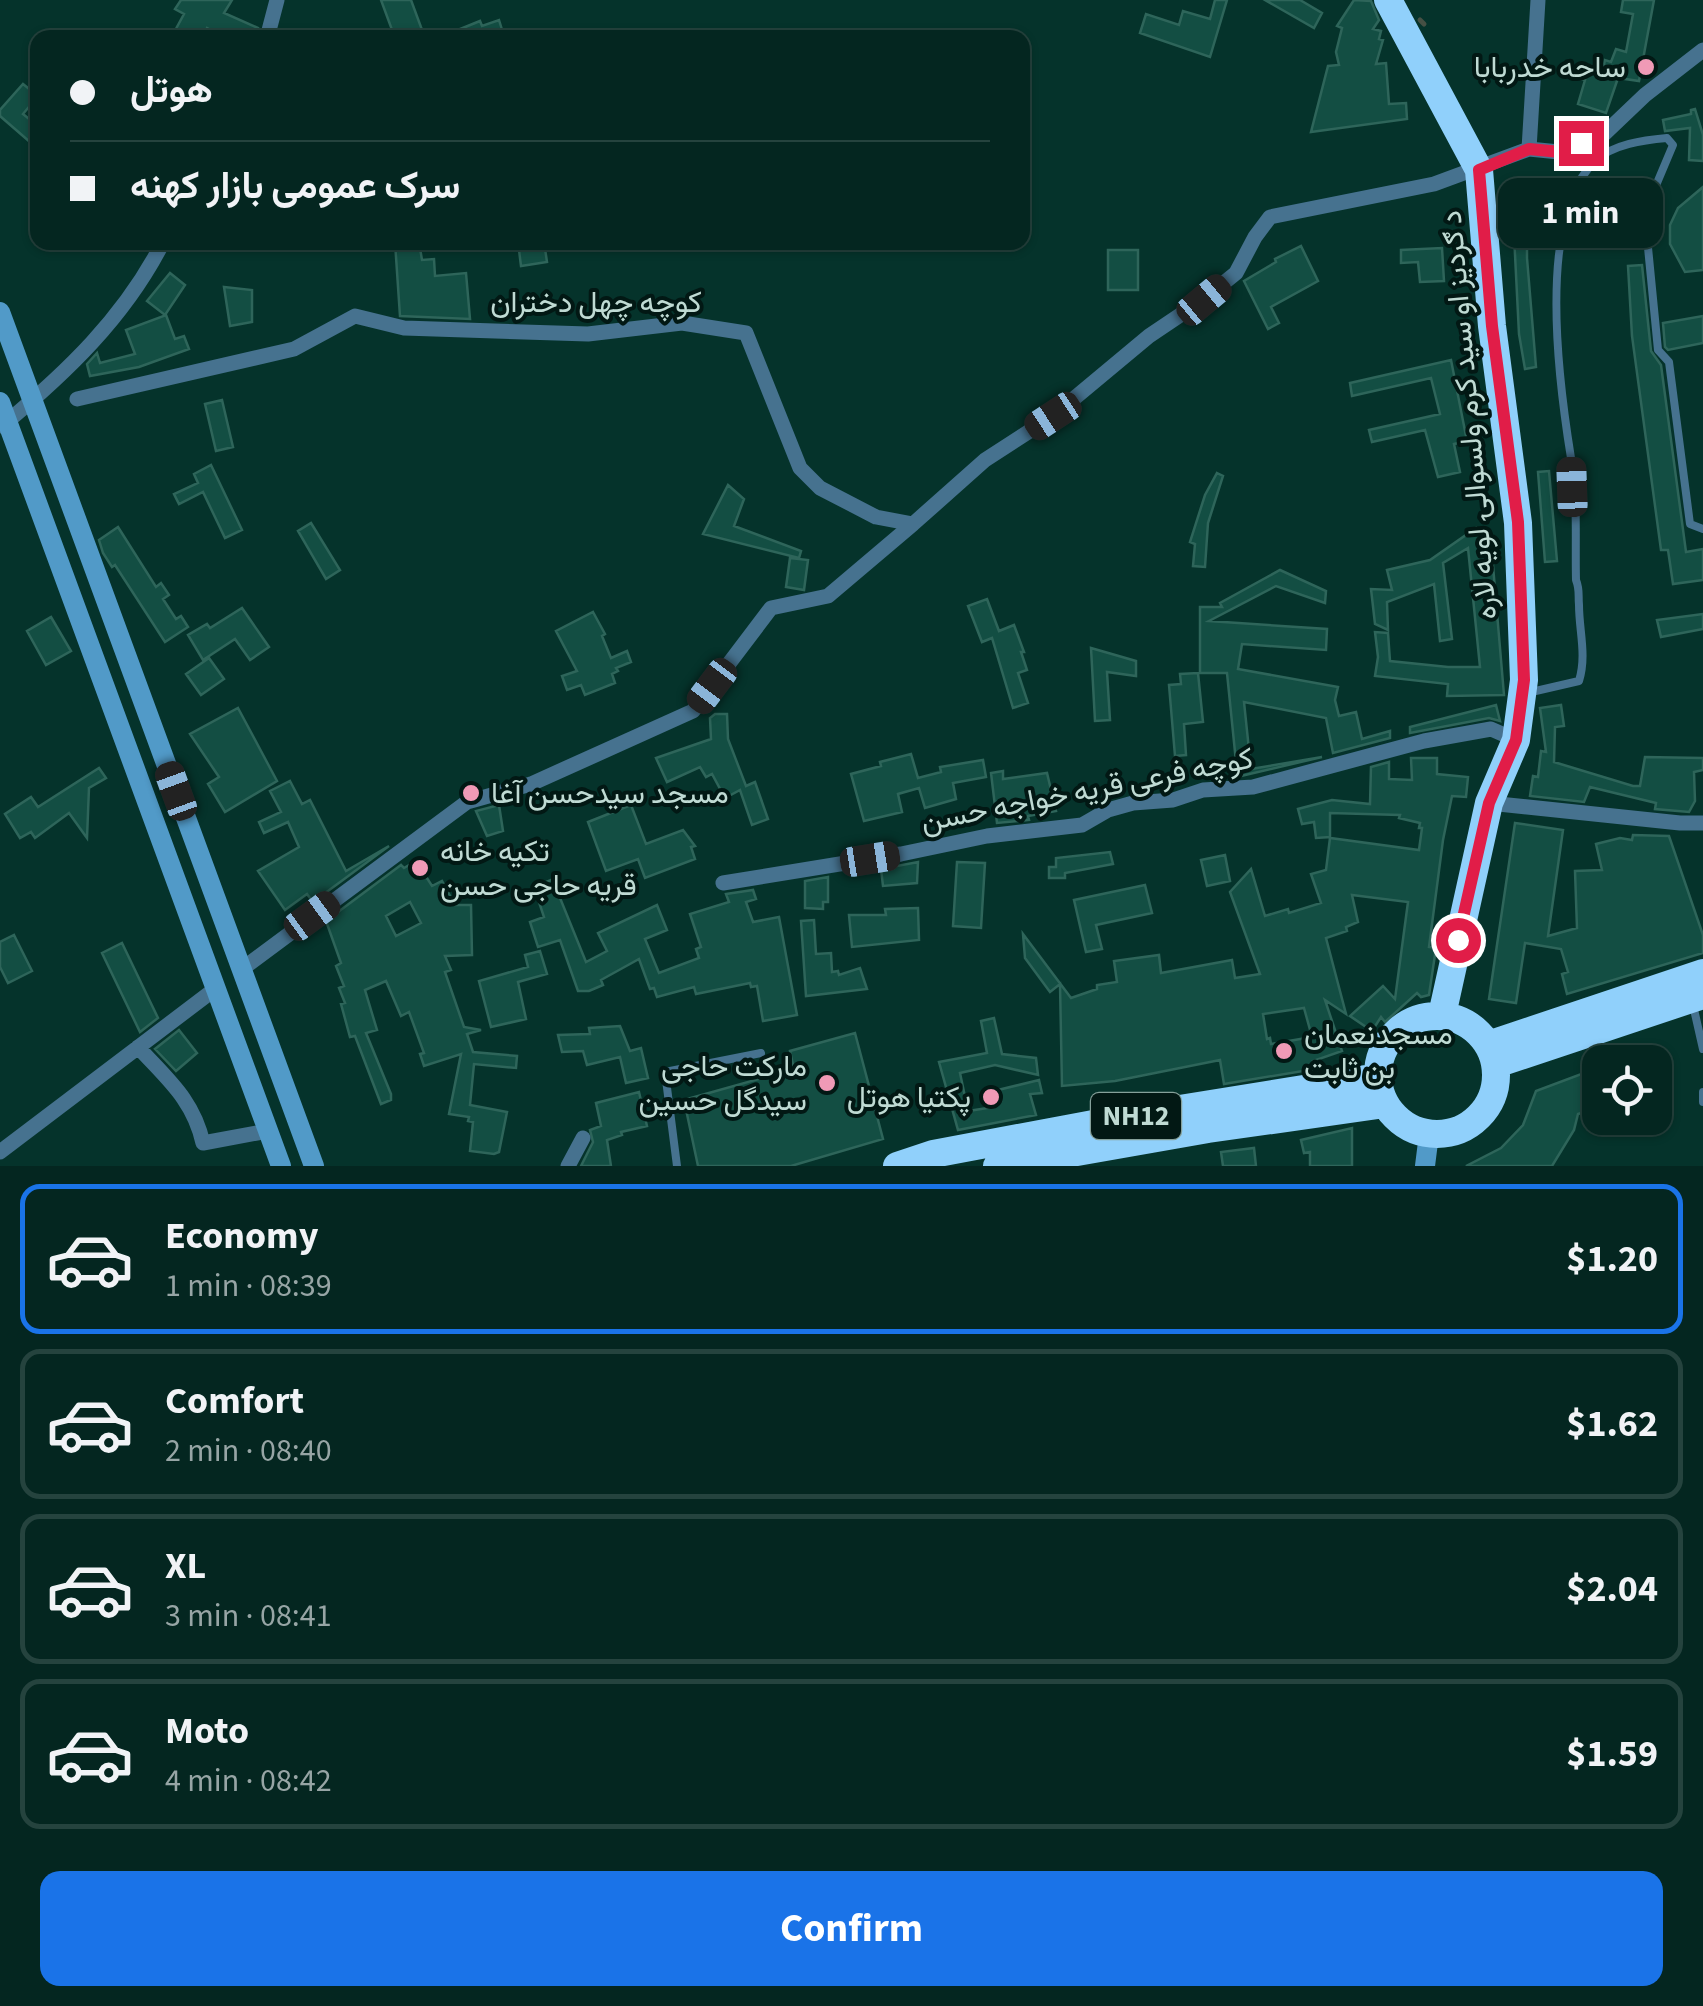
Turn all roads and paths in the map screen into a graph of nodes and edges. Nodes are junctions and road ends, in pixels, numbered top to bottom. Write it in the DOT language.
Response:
graph roads {
  1 [pos="277,0"];
  2 [pos="1388,0"];
  3 [pos="1538,0"];
  4 [pos="270,30"];
  5 [pos="1703,50"];
  6 [pos="1529,149"];
  7 [pos="1479,170"];
  8 [pos="158,250"];
  9 [pos="0,312"];
  10 [pos="76,399"];
  11 [pos="32,401"];
  12 [pos="2,417"];
  13 [pos="913,524"];
  14 [pos="1703,529"];
  15 [pos="1522,694"];
  16 [pos="1516,740"];
  17 [pos="1489,803"];
  18 [pos="1703,822"];
  19 [pos="723,883"];
  20 [pos="242,969"];
  21 [pos="1703,973"];
  22 [pos="216,988"];
  23 [pos="1697,997"];
  24 [pos="1442,1015"];
  25 [pos="138,1048"];
  26 [pos="1703,1049"];
  27 [pos="760,1053"];
  28 [pos="1492,1055"];
  29 [pos="1381,1090"];
  30 [pos="1703,1092"];
  31 [pos="1703,1102"];
  32 [pos="268,1130"];
  33 [pos="1430,1134"];
  34 [pos="583,1138"];
  35 [pos="0,1152"];
  36 [pos="281,1166"];
  37 [pos="314,1166"];
  38 [pos="568,1166"];
  39 [pos="678,1166"];
  40 [pos="898,1166"];
  41 [pos="997,1166"];
  42 [pos="1425,1166"];
  1 -- 4 [label="street"];
  2 -- 7 [label="highway, د ګردیز او سید کرم ولسوالۍ لویه لاره"];
  3 -- 6 [label="street"];
  5 -- 6 [label="street"];
  6 -- 7 [label="street"];
  7 -- 13 [label="street"];
  7 -- 15 [label="highway, د ګردیز او سید کرم ولسوالۍ لویه لاره"];
  8 -- 11 [label="street"];
  9 -- 11 [label="street"];
  10 -- 13 [label="street, کوچه چهل دختران"];
  11 -- 12 [label="street"];
  11 -- 20 [label="street"];
  12 -- 22 [label="street"];
  13 -- 20 [label="street"];
  14 -- 15 [label="lane"];
  15 -- 16 [label="highway, د ګردیز او سید کرم ولسوالۍ لویه لاره"];
  16 -- 17 [label="highway, د ګردیز او سید کرم ولسوالۍ لویه لاره"];
  16 -- 19 [label="street, کوچه فرعی قریه خواجه حسن"];
  17 -- 18 [label="street"];
  17 -- 24 [label="highway, د ګردیز او سید کرم ولسوالۍ لویه لاره"];
  20 -- 37 [label="street"];
  21 -- 28 [label="highway"];
  22 -- 25 [label="street"];
  22 -- 32 [label="street"];
  23 -- 26 [label="lane"];
  23 -- 28 [label="highway"];
  24 -- 28 [label="highway"];
  24 -- 29 [label="highway"];
  25 -- 32 [label="street"];
  25 -- 35 [label="street"];
  27 -- 39 [label="lane"];
  28 -- 33 [label="highway"];
  29 -- 33 [label="highway"];
  29 -- 40 [label="highway, NH12"];
  29 -- 41 [label="highway, NH12"];
  30 -- 31 [label="lane"];
  32 -- 36 [label="street"];
  33 -- 42 [label="street"];
  34 -- 38 [label="street"];
}
